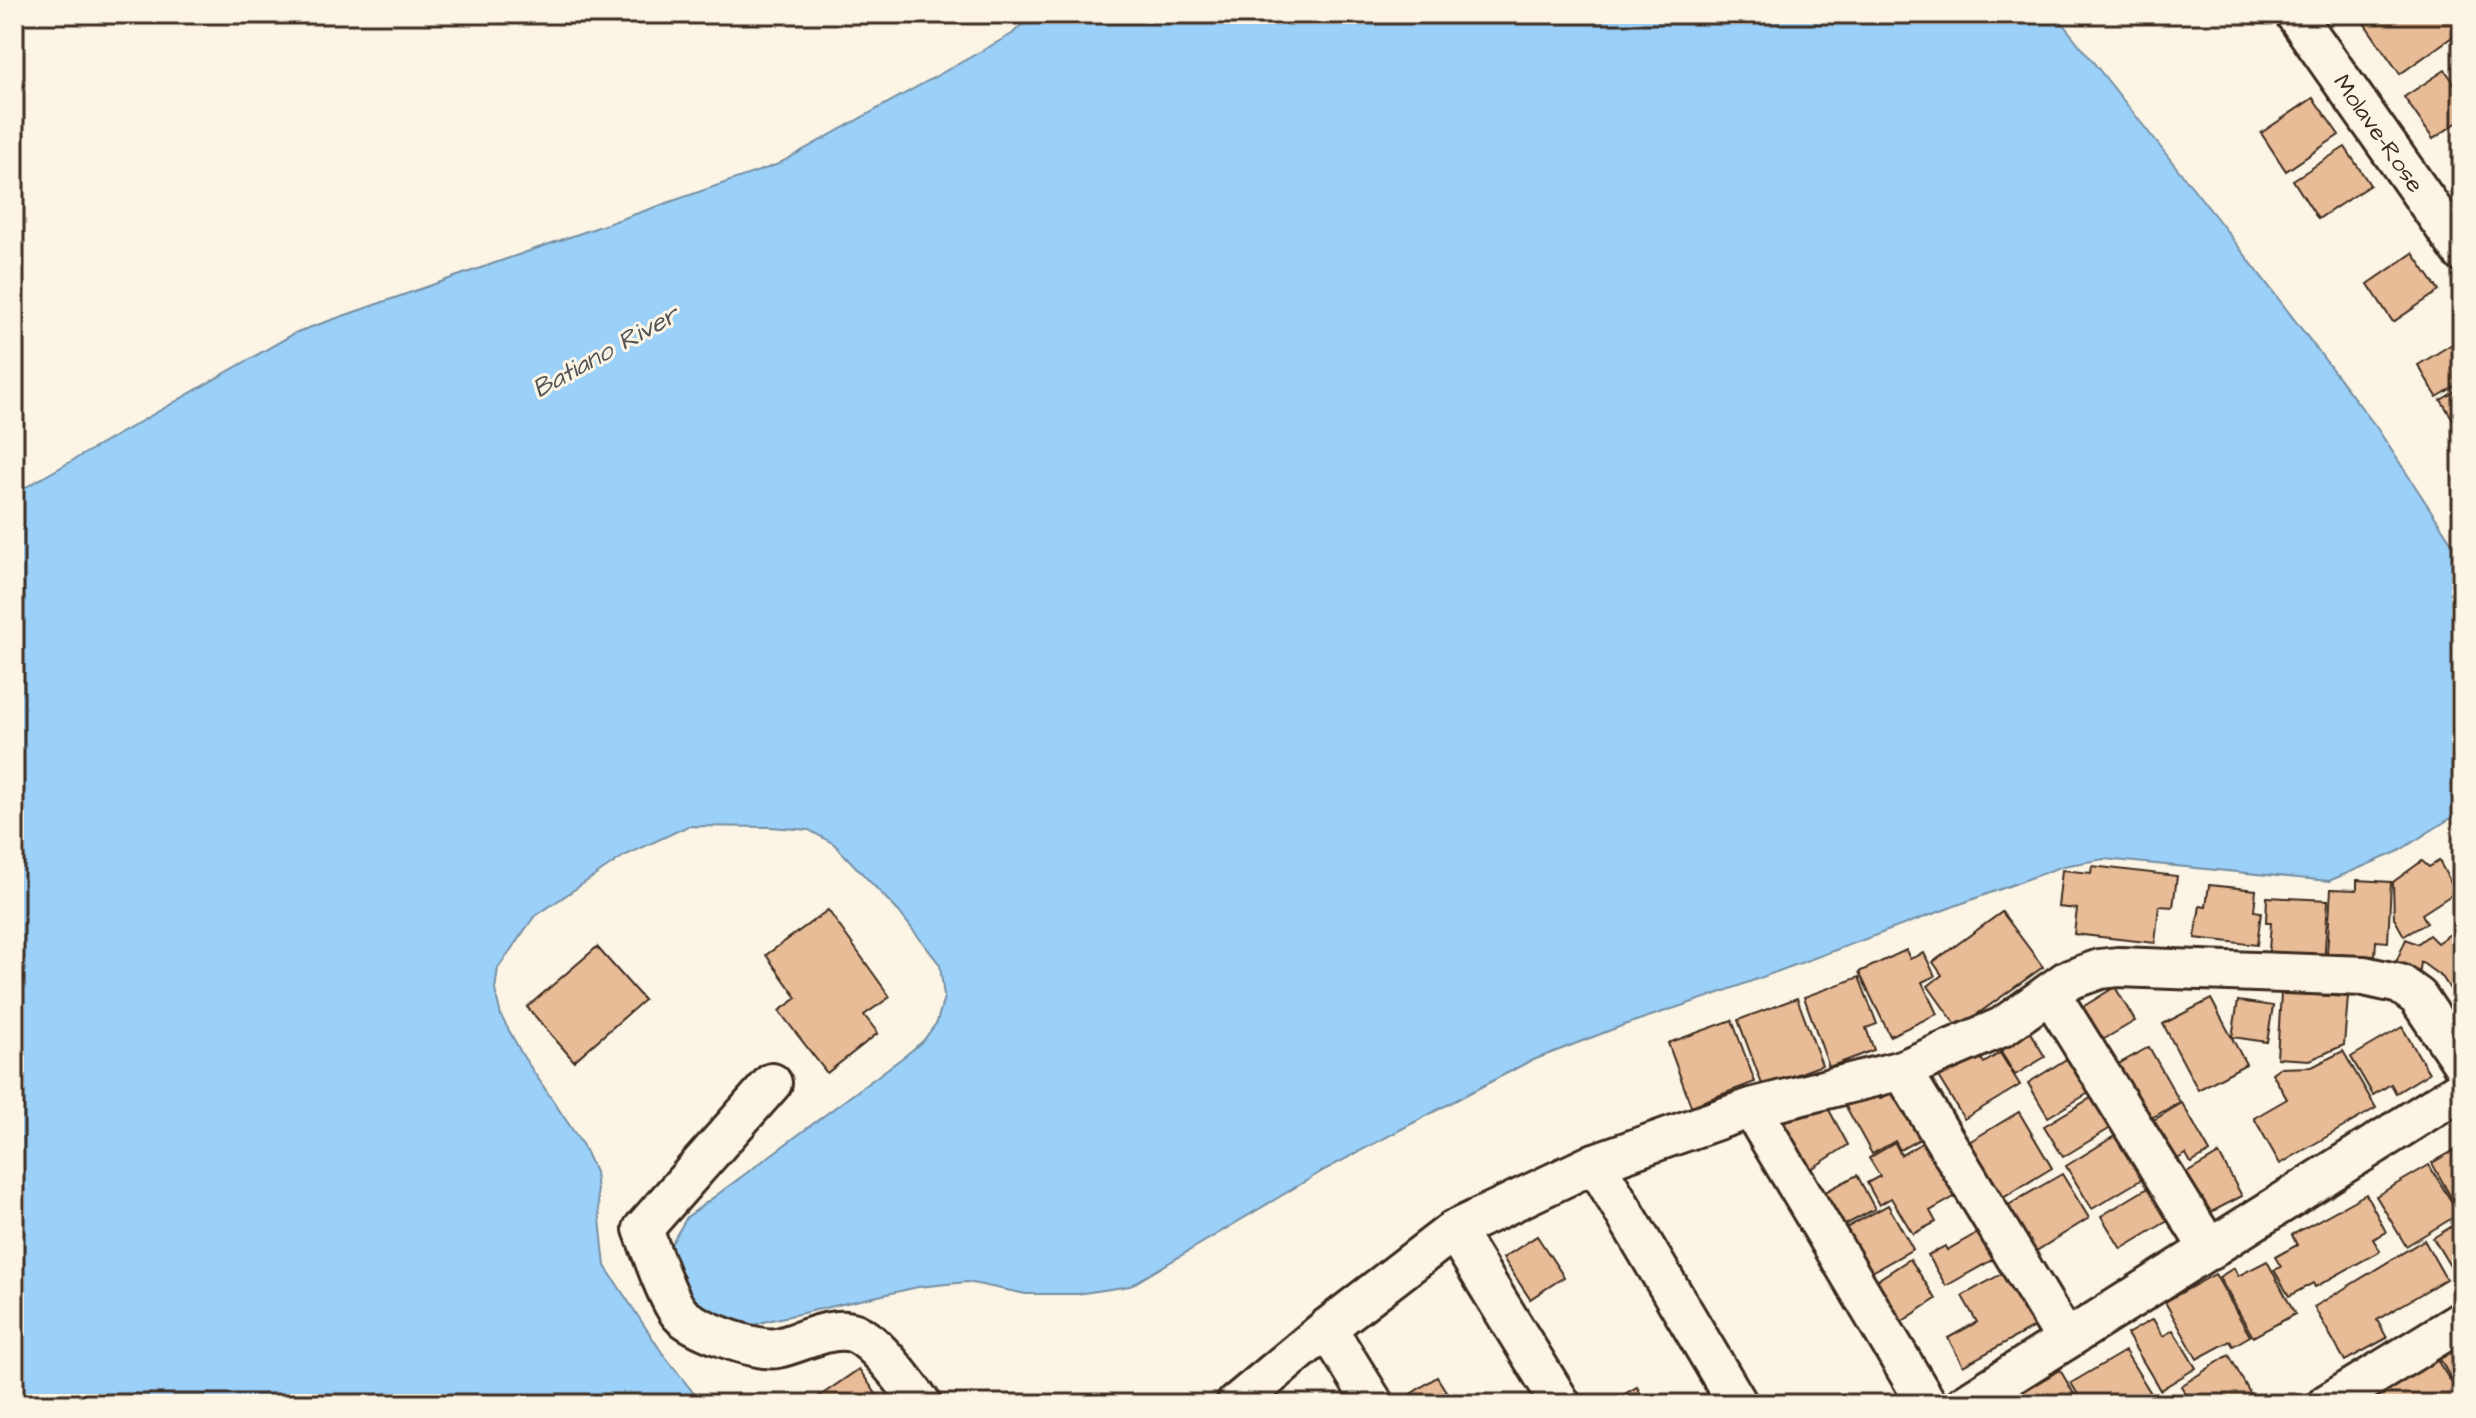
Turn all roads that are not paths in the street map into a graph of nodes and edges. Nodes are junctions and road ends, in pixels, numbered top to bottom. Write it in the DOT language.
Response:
graph roads {
  1 [pos="2295,14"];
  2 [pos="2460,246"];
  3 [pos="2050,993"];
  4 [pos="2462,1063"];
  5 [pos="1902,1070"];
  6 [pos="772,1083"];
  7 [pos="2462,1089"];
  8 [pos="1751,1108"];
  9 [pos="1595,1163"];
  10 [pos="1454,1230"];
  11 [pos="2210,1250"];
  12 [pos="2462,1321"];
  13 [pos="1327,1328"];
  14 [pos="2066,1340"];
  15 [pos="922,1404"];
  16 [pos="1236,1404"];
  17 [pos="1374,1404"];
  18 [pos="1561,1404"];
  19 [pos="1738,1404"];
  20 [pos="1927,1404"];
  21 [pos="1965,1404"];
  22 [pos="2327,1404"];
  1 -- 2 [label="street, Molave-Rose"];
  3 -- 4 [label="street"];
  3 -- 5 [label="street"];
  3 -- 11 [label="street"];
  5 -- 8 [label="street"];
  5 -- 14 [label="street"];
  6 -- 15 [label="street"];
  7 -- 11 [label="street"];
  8 -- 9 [label="street"];
  8 -- 20 [label="street"];
  9 -- 10 [label="street"];
  9 -- 19 [label="street"];
  10 -- 13 [label="street"];
  10 -- 18 [label="street"];
  11 -- 14 [label="street"];
  12 -- 22 [label="street"];
  13 -- 16 [label="street"];
  13 -- 17 [label="street"];
  14 -- 21 [label="street"];
}
